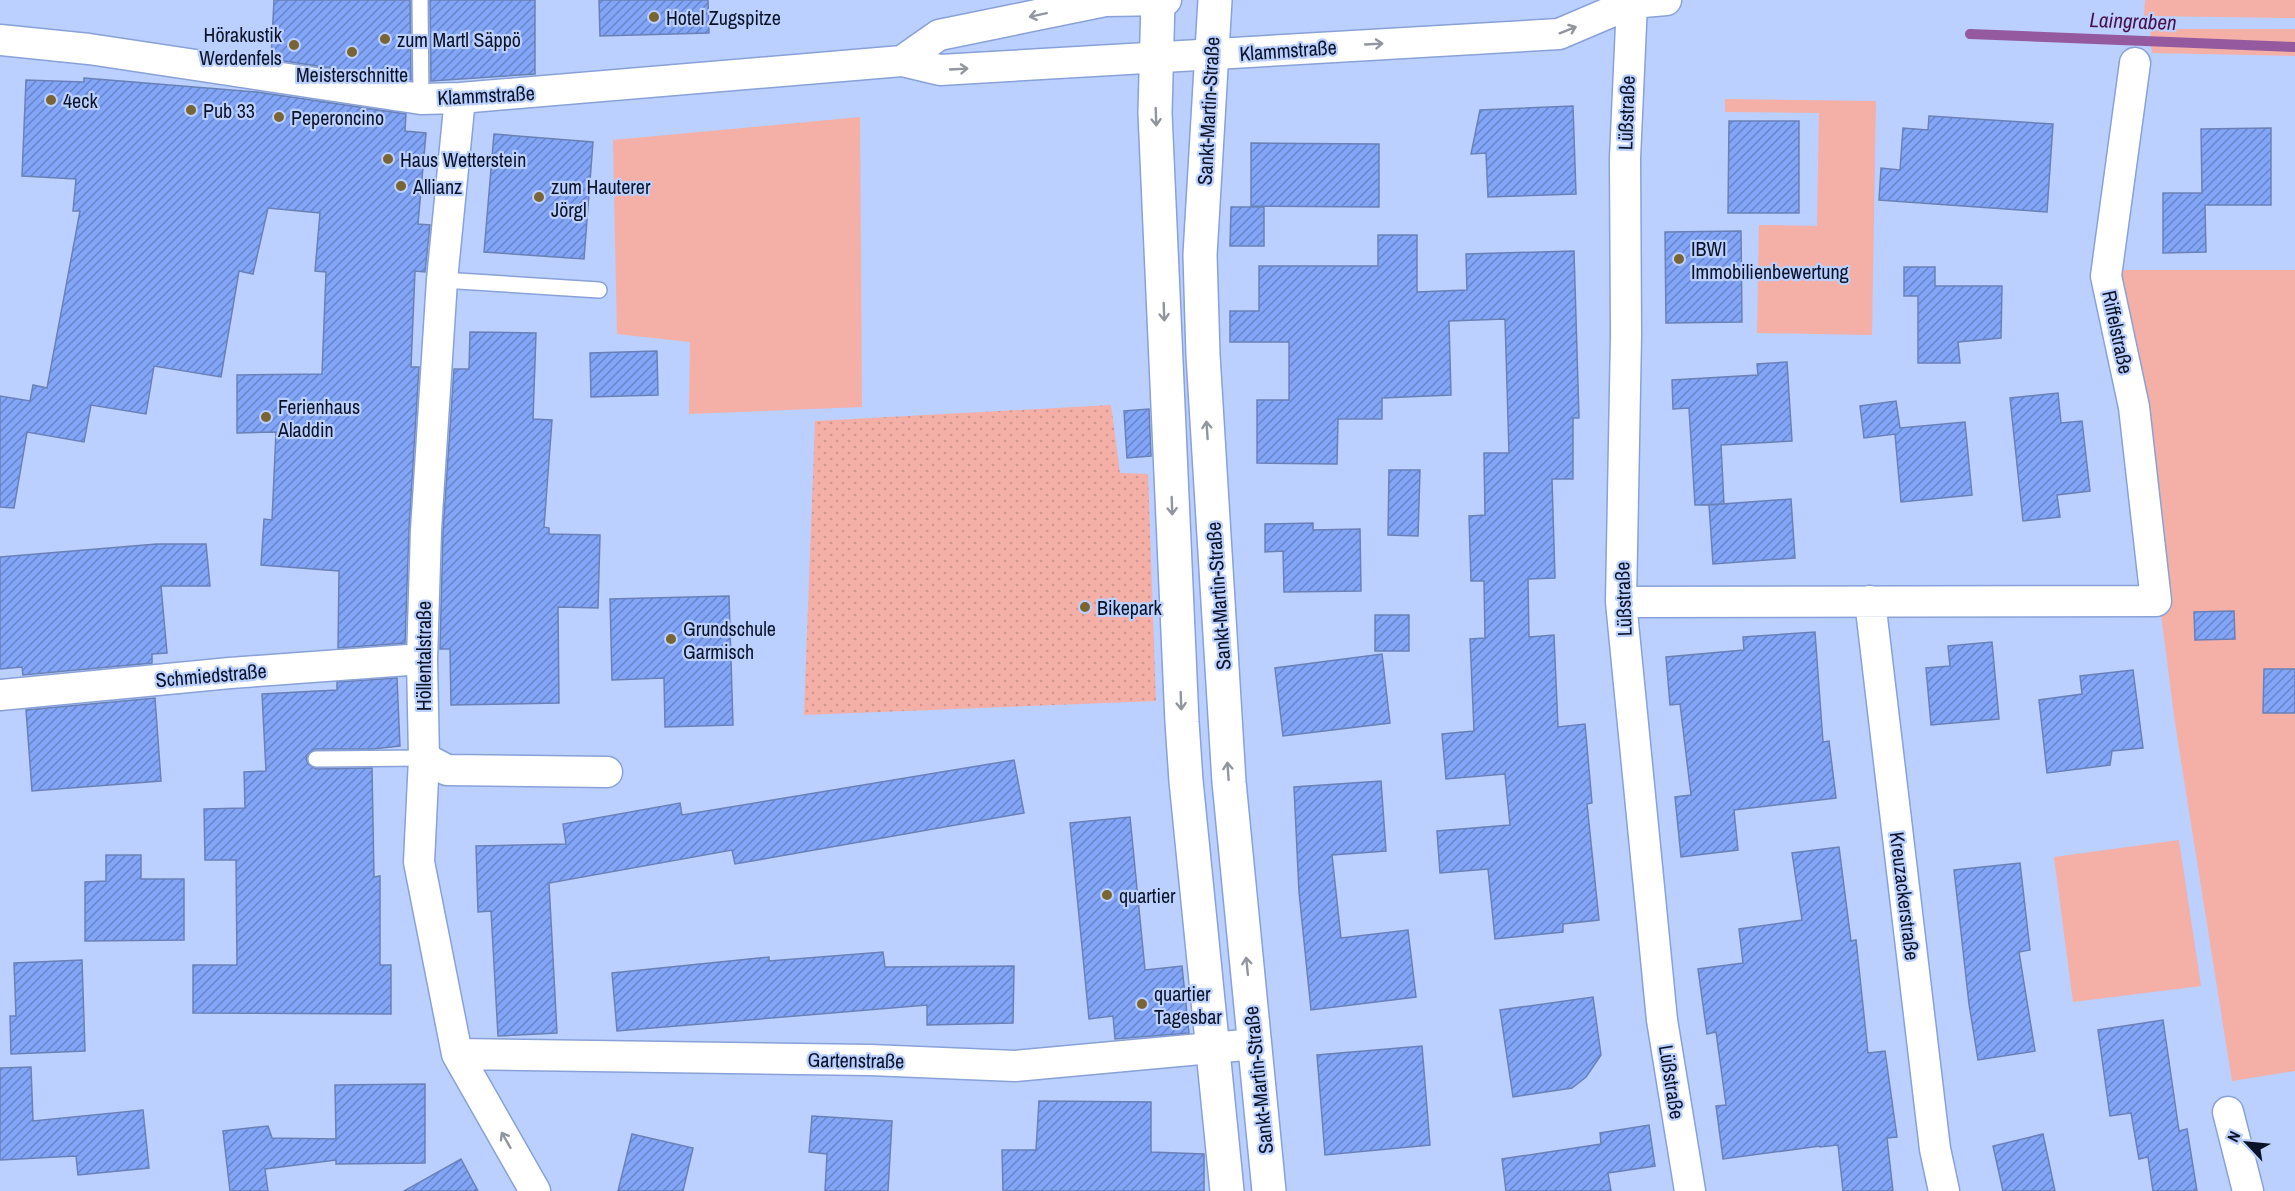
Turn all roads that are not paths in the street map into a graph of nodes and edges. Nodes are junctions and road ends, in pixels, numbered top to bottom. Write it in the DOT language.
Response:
graph roads {
  1 [pos="420,0"];
  2 [pos="1158,0"];
  3 [pos="1166,0"];
  4 [pos="1215,0"];
  5 [pos="1666,0"];
  6 [pos="1628,1"];
  7 [pos="0,40"];
  8 [pos="1211,55"];
  9 [pos="1155,58"];
  10 [pos="902,61"];
  11 [pos="2135,63"];
  12 [pos="460,98"];
  13 [pos="421,99"];
  14 [pos="442,280"];
  15 [pos="598,290"];
  16 [pos="1870,601"];
  17 [pos="1621,603"];
  18 [pos="422,658"];
  19 [pos="0,694"];
  20 [pos="424,758"];
  21 [pos="316,759"];
  22 [pos="607,772"];
  23 [pos="1255,1044"];
  24 [pos="1213,1048"];
  25 [pos="457,1054"];
  26 [pos="2228,1112"];
  27 [pos="535,1191"];
  28 [pos="1227,1191"];
  29 [pos="1269,1191"];
  30 [pos="1690,1191"];
  31 [pos="1944,1191"];
  32 [pos="2247,1191"];
  1 -- 13 [label="lane"];
  2 -- 3 [label="street"];
  2 -- 9 [label="main road, Sankt-Martin-Straße"];
  2 -- 10 [label="street, one-way"];
  4 -- 8 [label="main road, Sankt-Martin-Straße"];
  5 -- 6 [label="street, Klammstraße"];
  8 -- 6 [label="street, Klammstraße, one-way"];
  6 -- 17 [label="street, Lüßstraße"];
  7 -- 13 [label="street, Klammstraße"];
  8 -- 9 [label="street, Klammstraße"];
  23 -- 8 [label="main road, Sankt-Martin-Straße, one-way"];
  10 -- 9 [label="street, Klammstraße, one-way"];
  9 -- 24 [label="main road, Sankt-Martin-Straße, one-way"];
  10 -- 12 [label="street, Klammstraße"];
  11 -- 16 [label="street, Riffelstraße"];
  12 -- 13 [label="street, Klammstraße"];
  12 -- 14 [label="street, Höllentalstraße"];
  14 -- 15 [label="lane"];
  14 -- 18 [label="street, Höllentalstraße"];
  16 -- 17 [label="street"];
  16 -- 31 [label="street, Kreuzackerstraße"];
  17 -- 30 [label="street, Lüßstraße"];
  18 -- 19 [label="street, Schmiedstraße"];
  18 -- 20 [label="street, Höllentalstraße"];
  20 -- 21 [label="lane"];
  20 -- 22 [label="street"];
  20 -- 25 [label="street, Höllentalstraße"];
  23 -- 24 [label="street, Gartenstraße"];
  23 -- 29 [label="main road, Sankt-Martin-Straße"];
  24 -- 25 [label="street, Gartenstraße"];
  24 -- 28 [label="main road, Sankt-Martin-Straße"];
  27 -- 25 [label="street, Höllentalstraße, one-way"];
  26 -- 32 [label="street"];
}
